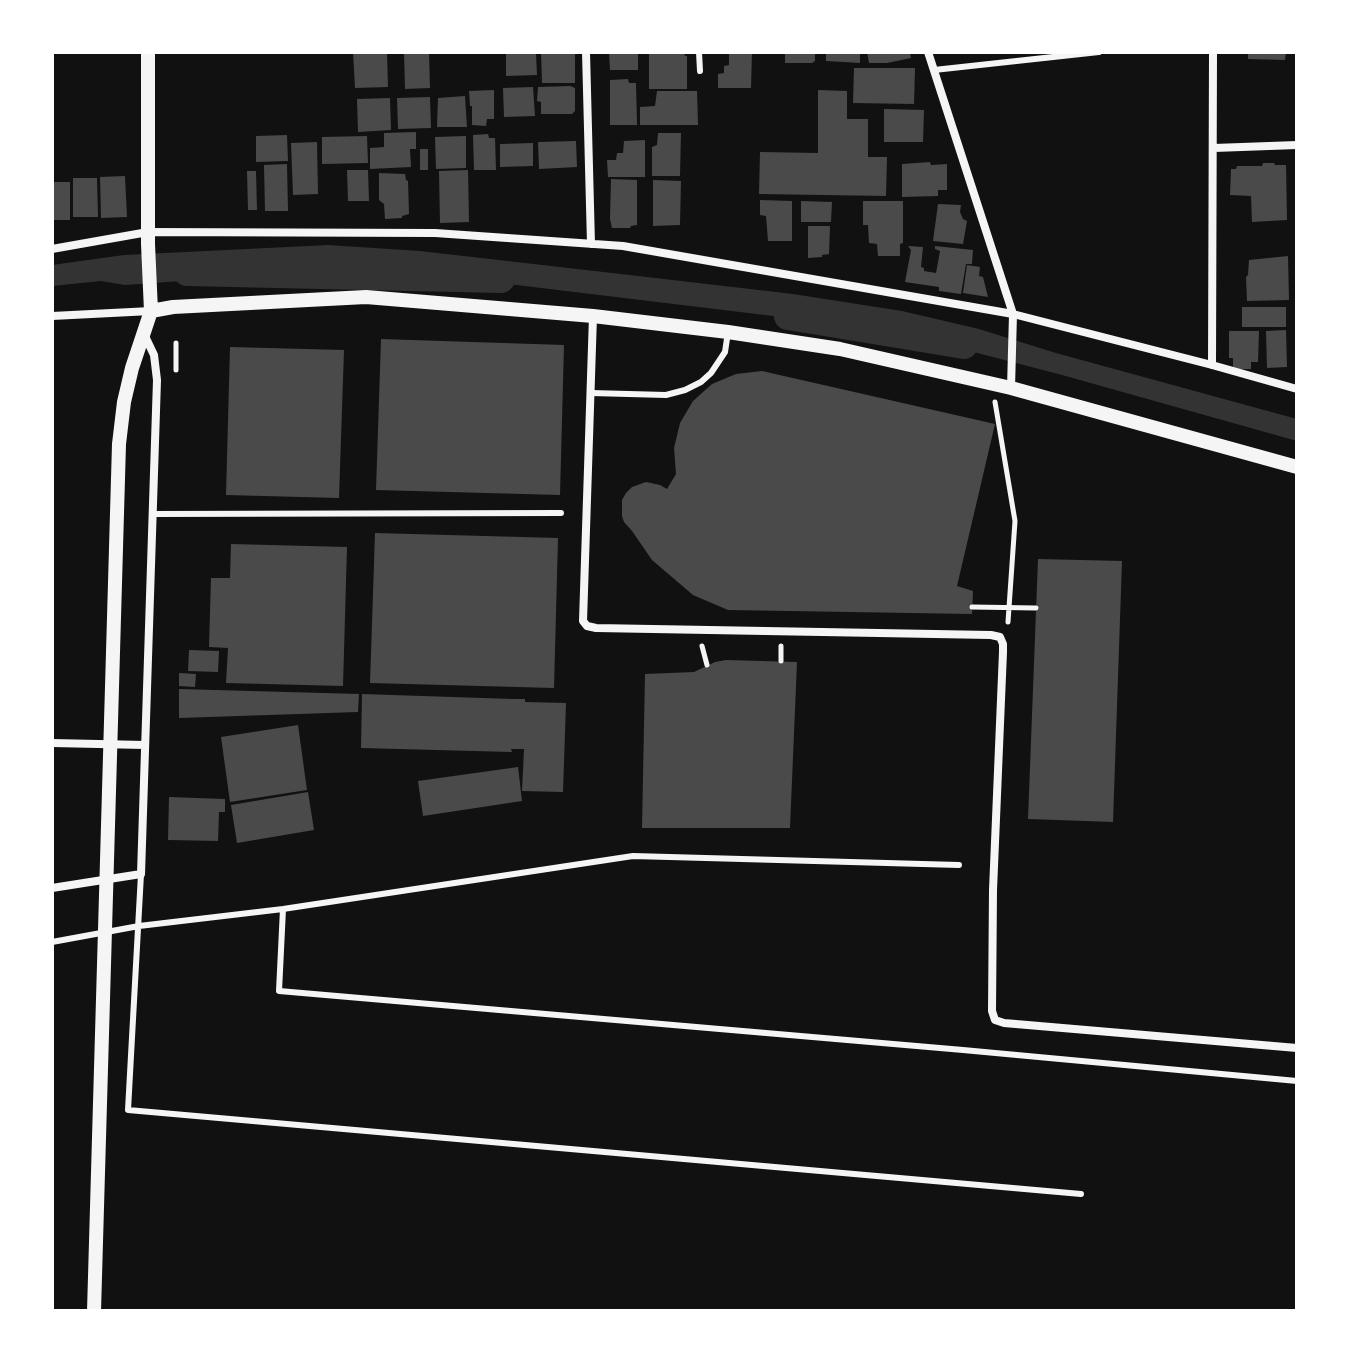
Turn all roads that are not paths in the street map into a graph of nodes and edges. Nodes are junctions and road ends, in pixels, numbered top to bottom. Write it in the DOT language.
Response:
graph roads {
  1 [pos="148,52"];
  2 [pos="586,52"];
  3 [pos="699,52"];
  4 [pos="928,52"];
  5 [pos="1099,52"];
  6 [pos="1213,52"];
  7 [pos="934,70"];
  8 [pos="700,71"];
  9 [pos="1297,145"];
  10 [pos="1214,148"];
  11 [pos="148,238"];
  12 [pos="591,244"];
  13 [pos="52,249"];
  14 [pos="151,311"];
  15 [pos="1013,314"];
  16 [pos="52,316"];
  17 [pos="593,316"];
  18 [pos="728,332"];
  19 [pos="144,333"];
  20 [pos="1212,365"];
  21 [pos="1011,388"];
  22 [pos="1297,389"];
  23 [pos="591,393"];
  24 [pos="1297,467"];
  25 [pos="561,513"];
  26 [pos="153,514"];
  27 [pos="52,743"];
  28 [pos="145,745"];
  29 [pos="959,865"];
  30 [pos="141,874"];
  31 [pos="52,888"];
  32 [pos="283,909"];
  33 [pos="139,926"];
  34 [pos="52,942"];
  35 [pos="1297,1048"];
  36 [pos="1297,1081"];
  37 [pos="1081,1194"];
  38 [pos="94,1311"];
  1 -- 11 [label="street"];
  2 -- 12 [label="street"];
  3 -- 8 [label="lane"];
  4 -- 7 [label="street"];
  5 -- 7 [label="lane"];
  6 -- 10 [label="street"];
  7 -- 15 [label="street"];
  9 -- 10 [label="street"];
  10 -- 20 [label="street"];
  11 -- 12 [label="street"];
  11 -- 13 [label="street"];
  11 -- 14 [label="street"];
  12 -- 15 [label="street"];
  14 -- 16 [label="street"];
  14 -- 17 [label="street"];
  14 -- 19 [label="street"];
  15 -- 20 [label="street"];
  15 -- 21 [label="street"];
  17 -- 18 [label="street"];
  17 -- 23 [label="street"];
  18 -- 21 [label="street"];
  18 -- 23 [label="lane"];
  19 -- 26 [label="street"];
  19 -- 38 [label="street"];
  20 -- 22 [label="street"];
  21 -- 24 [label="street"];
  23 -- 35 [label="street"];
  25 -- 26 [label="lane"];
  26 -- 28 [label="street"];
  27 -- 28 [label="street"];
  28 -- 30 [label="street"];
  29 -- 32 [label="lane"];
  30 -- 31 [label="street"];
  30 -- 33 [label="lane"];
  32 -- 33 [label="lane"];
  32 -- 36 [label="lane"];
  33 -- 34 [label="lane"];
  33 -- 37 [label="lane"];
}
